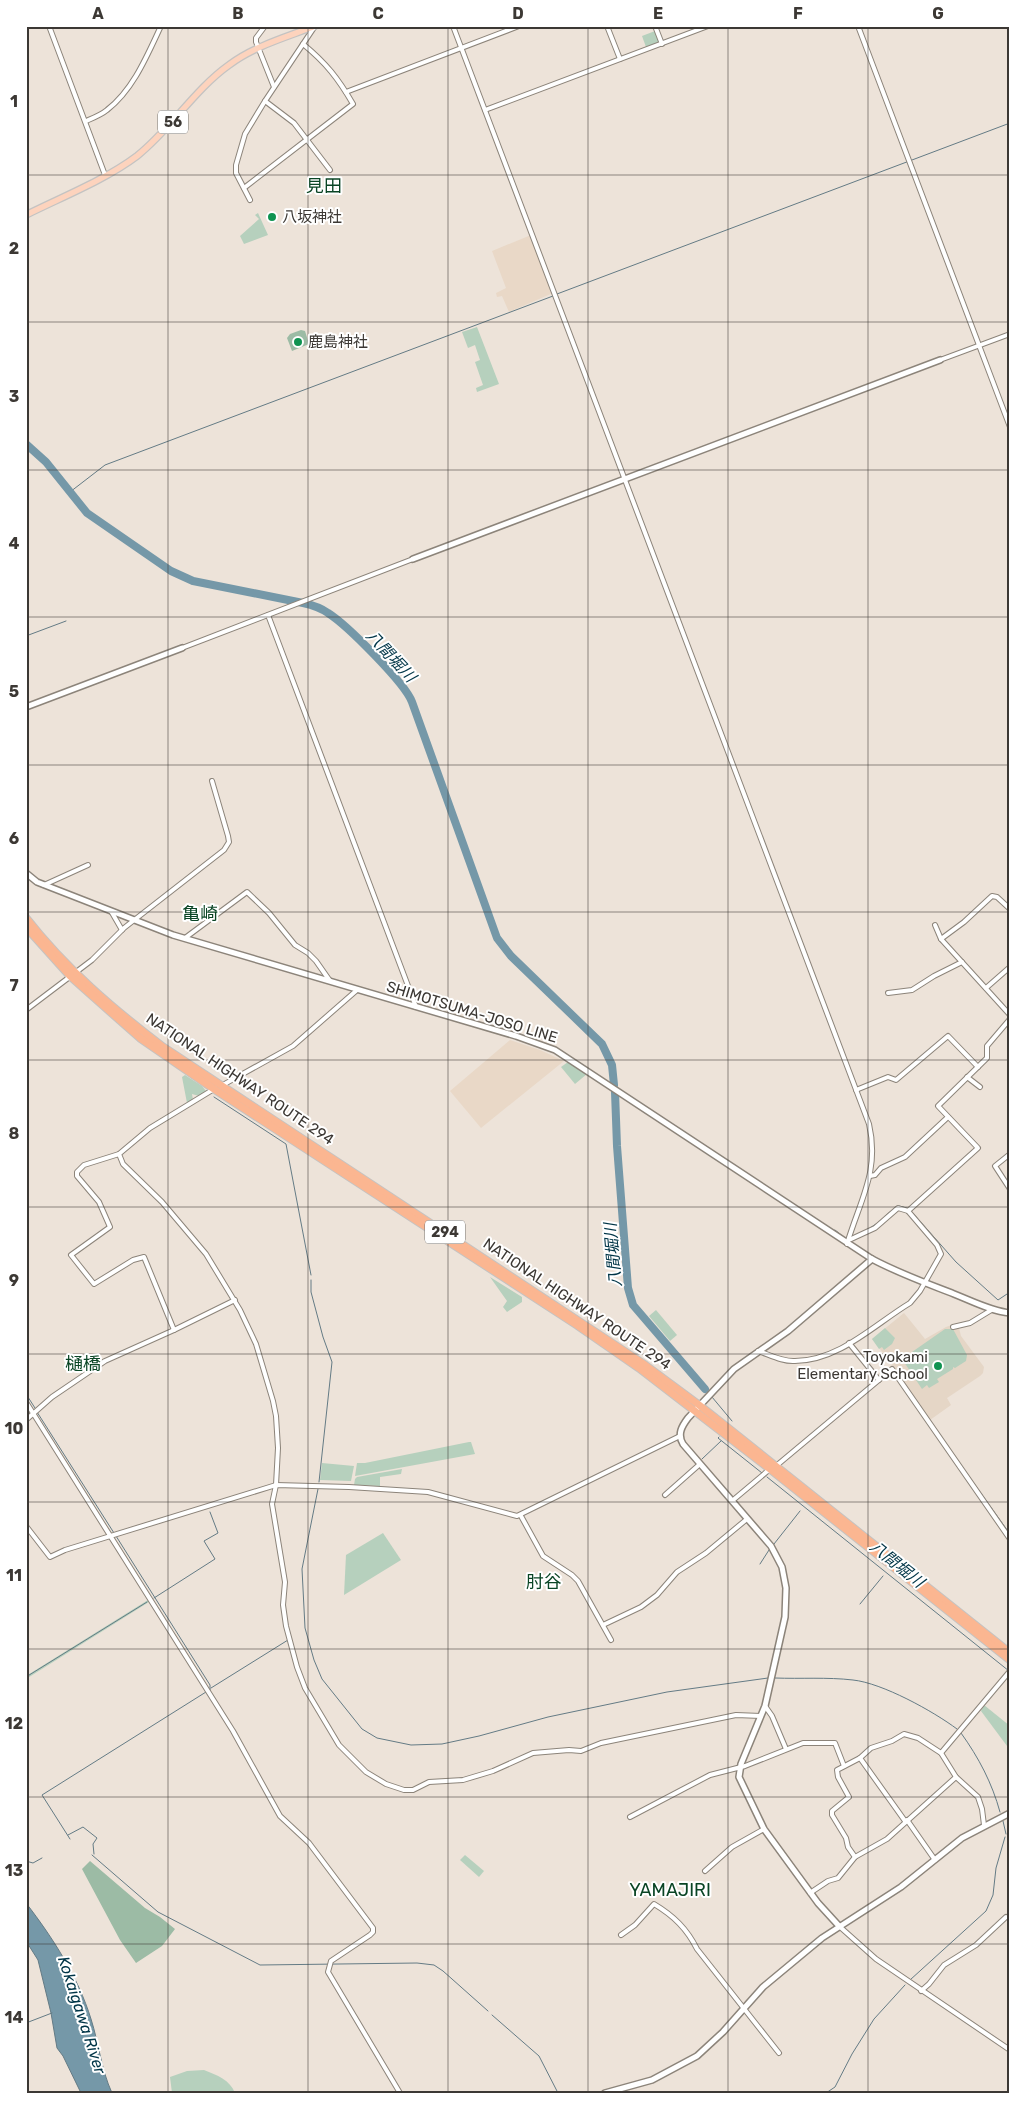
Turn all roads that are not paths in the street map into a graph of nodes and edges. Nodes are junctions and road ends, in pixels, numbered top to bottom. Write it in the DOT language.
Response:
graph roads {
  1 [pos="49,26"];
  2 [pos="161,26"];
  3 [pos="265,26"];
  4 [pos="315,26"];
  5 [pos="453,26"];
  6 [pos="519,26"];
  7 [pos="607,26"];
  8 [pos="655,26"];
  9 [pos="708,26"];
  10 [pos="858,26"];
  11 [pos="303,44"];
  12 [pos="662,44"];
  13 [pos="258,48"];
  14 [pos="461,48"];
  15 [pos="620,59"];
  16 [pos="274,87"];
  17 [pos="346,92"];
  18 [pos="265,101"];
  19 [pos="485,110"];
  20 [pos="86,121"];
  21 [pos="307,139"];
  22 [pos="330,170"];
  23 [pos="105,175"];
  24 [pos="244,188"];
  25 [pos="250,200"];
  26 [pos="26,216"];
  27 [pos="1010,334"];
  28 [pos="979,345"];
  29 [pos="940,360"];
  30 [pos="1010,427"];
  31 [pos="625,479"];
  32 [pos="413,559"];
  33 [pos="268,616"];
  34 [pos="182,648"];
  35 [pos="26,707"];
  36 [pos="212,781"];
  37 [pos="88,865"];
  38 [pos="26,872"];
  39 [pos="44,885"];
  40 [pos="984,894"];
  41 [pos="988,898"];
  42 [pos="1010,909"];
  43 [pos="111,911"];
  44 [pos="26,918"];
  45 [pos="134,920"];
  46 [pos="936,925"];
  47 [pos="26,928"];
  48 [pos="122,930"];
  49 [pos="185,938"];
  50 [pos="941,939"];
  51 [pos="962,962"];
  52 [pos="1010,967"];
  53 [pos="73,974"];
  54 [pos="330,981"];
  55 [pos="986,988"];
  56 [pos="358,990"];
  57 [pos="888,993"];
  58 [pos="416,1007"];
  59 [pos="26,1010"];
  60 [pos="1010,1015"];
  61 [pos="1010,1019"];
  62 [pos="978,1067"];
  63 [pos="967,1077"];
  64 [pos="218,1087"];
  65 [pos="980,1087"];
  66 [pos="856,1090"];
  67 [pos="948,1117"];
  68 [pos="119,1154"];
  69 [pos="1010,1154"];
  70 [pos="870,1176"];
  71 [pos="1010,1190"];
  72 [pos="908,1211"];
  73 [pos="848,1242"];
  74 [pos="872,1258"];
  75 [pos="924,1282"];
  76 [pos="234,1300"];
  77 [pos="993,1309"];
  78 [pos="1010,1313"];
  79 [pos="953,1327"];
  80 [pos="174,1330"];
  81 [pos="849,1343"];
  82 [pos="758,1351"];
  83 [pos="879,1380"];
  84 [pos="26,1402"];
  85 [pos="697,1407"];
  86 [pos="34,1413"];
  87 [pos="26,1420"];
  88 [pos="680,1436"];
  89 [pos="700,1464"];
  90 [pos="773,1467"];
  91 [pos="276,1485"];
  92 [pos="665,1496"];
  93 [pos="732,1502"];
  94 [pos="521,1516"];
  95 [pos="747,1519"];
  96 [pos="26,1526"];
  97 [pos="112,1536"];
  98 [pos="1010,1539"];
  99 [pos="603,1625"];
  100 [pos="611,1640"];
  101 [pos="1010,1653"];
  102 [pos="1010,1660"];
  103 [pos="1009,1672"];
  104 [pos="765,1706"];
  105 [pos="761,1716"];
  106 [pos="786,1749"];
  107 [pos="941,1753"];
  108 [pos="860,1758"];
  109 [pos="844,1766"];
  110 [pos="740,1767"];
  111 [pos="956,1777"];
  112 [pos="1010,1813"];
  113 [pos="630,1817"];
  114 [pos="906,1821"];
  115 [pos="984,1825"];
  116 [pos="764,1829"];
  117 [pos="855,1857"];
  118 [pos="935,1860"];
  119 [pos="705,1871"];
  120 [pos="810,1893"];
  121 [pos="1006,1917"];
  122 [pos="839,1926"];
  123 [pos="621,1936"];
  124 [pos="921,1992"];
  125 [pos="743,2008"];
  126 [pos="1010,2050"];
  127 [pos="779,2053"];
  128 [pos="400,2093"];
  129 [pos="605,2093"];
  1 -- 20 [label="street"];
  2 -- 20 [label="street"];
  3 -- 13 [label="street"];
  4 -- 11 [label="street"];
  4 -- 13 [label="main road, 56"];
  5 -- 14 [label="street"];
  6 -- 14 [label="street"];
  7 -- 15 [label="street"];
  8 -- 12 [label="street"];
  9 -- 12 [label="street"];
  10 -- 28 [label="street"];
  11 -- 16 [label="street"];
  11 -- 17 [label="street"];
  12 -- 15 [label="street"];
  13 -- 16 [label="street"];
  13 -- 23 [label="main road, 56"];
  14 -- 17 [label="street"];
  14 -- 19 [label="street"];
  15 -- 19 [label="street"];
  16 -- 18 [label="street"];
  17 -- 21 [label="street"];
  18 -- 21 [label="street"];
  18 -- 24 [label="street"];
  19 -- 31 [label="street"];
  20 -- 23 [label="street"];
  21 -- 22 [label="street"];
  21 -- 24 [label="street"];
  23 -- 26 [label="main road, 56"];
  24 -- 25 [label="street"];
  27 -- 28 [label="street"];
  28 -- 29 [label="street"];
  28 -- 30 [label="street"];
  29 -- 31 [label="street"];
  31 -- 32 [label="street"];
  31 -- 66 [label="street"];
  32 -- 33 [label="street"];
  33 -- 34 [label="street"];
  33 -- 58 [label="street"];
  34 -- 35 [label="street"];
  36 -- 45 [label="street"];
  37 -- 39 [label="street"];
  38 -- 39 [label="street, SHIMOTSUMA-JOSO LINE"];
  39 -- 43 [label="street, SHIMOTSUMA-JOSO LINE"];
  40 -- 41 [label="street"];
  41 -- 42 [label="street"];
  41 -- 50 [label="street"];
  43 -- 45 [label="street, SHIMOTSUMA-JOSO LINE"];
  43 -- 48 [label="street"];
  44 -- 53 [label="highway, NATIONAL HIGHWAY ROUTE 294 / 294"];
  45 -- 48 [label="street"];
  45 -- 49 [label="street, SHIMOTSUMA-JOSO LINE"];
  46 -- 50 [label="street"];
  47 -- 53 [label="highway, NATIONAL HIGHWAY ROUTE 294 / 294"];
  48 -- 53 [label="street"];
  49 -- 54 [label="street, SHIMOTSUMA-JOSO LINE"];
  49 -- 54 [label="street"];
  50 -- 51 [label="street"];
  51 -- 55 [label="street"];
  51 -- 57 [label="street"];
  52 -- 55 [label="street"];
  53 -- 59 [label="street"];
  53 -- 64 [label="highway, NATIONAL HIGHWAY ROUTE 294 / 294"];
  54 -- 56 [label="street, SHIMOTSUMA-JOSO LINE"];
  55 -- 60 [label="street"];
  56 -- 58 [label="street, SHIMOTSUMA-JOSO LINE"];
  56 -- 64 [label="street"];
  58 -- 73 [label="street, SHIMOTSUMA-JOSO LINE"];
  61 -- 62 [label="street"];
  62 -- 63 [label="street"];
  62 -- 66 [label="street"];
  63 -- 65 [label="street"];
  63 -- 67 [label="street"];
  64 -- 68 [label="street"];
  64 -- 85 [label="highway, NATIONAL HIGHWAY ROUTE 294 / 294"];
  66 -- 70 [label="street"];
  67 -- 70 [label="street"];
  67 -- 72 [label="street"];
  68 -- 76 [label="street"];
  68 -- 80 [label="street"];
  69 -- 71 [label="street"];
  70 -- 73 [label="street"];
  72 -- 73 [label="street"];
  72 -- 75 [label="street"];
  73 -- 74 [label="street, SHIMOTSUMA-JOSO LINE"];
  74 -- 75 [label="street, SHIMOTSUMA-JOSO LINE"];
  74 -- 82 [label="street"];
  75 -- 77 [label="street, SHIMOTSUMA-JOSO LINE"];
  75 -- 81 [label="street"];
  76 -- 80 [label="street"];
  76 -- 91 [label="street"];
  77 -- 78 [label="street, SHIMOTSUMA-JOSO LINE"];
  77 -- 79 [label="street"];
  80 -- 86 [label="street"];
  81 -- 82 [label="street"];
  81 -- 83 [label="street"];
  82 -- 85 [label="street"];
  83 -- 90 [label="street"];
  83 -- 98 [label="street"];
  84 -- 86 [label="street"];
  85 -- 88 [label="street"];
  85 -- 90 [label="highway, NATIONAL HIGHWAY ROUTE 294 / 294"];
  86 -- 87 [label="street"];
  86 -- 97 [label="street"];
  88 -- 89 [label="street"];
  88 -- 94 [label="street"];
  89 -- 92 [label="street"];
  89 -- 93 [label="street"];
  90 -- 93 [label="street"];
  90 -- 101 [label="highway, NATIONAL HIGHWAY ROUTE 294 / 294"];
  90 -- 102 [label="highway, NATIONAL HIGHWAY ROUTE 294 / 294"];
  91 -- 94 [label="street"];
  91 -- 97 [label="street"];
  91 -- 105 [label="street"];
  93 -- 95 [label="street"];
  94 -- 99 [label="street"];
  95 -- 99 [label="street"];
  95 -- 104 [label="street"];
  96 -- 97 [label="street"];
  97 -- 128 [label="street"];
  99 -- 100 [label="street"];
  103 -- 107 [label="street"];
  104 -- 105 [label="street"];
  104 -- 106 [label="street"];
  105 -- 110 [label="street"];
  106 -- 109 [label="street"];
  106 -- 110 [label="street"];
  107 -- 108 [label="street"];
  107 -- 111 [label="street"];
  108 -- 109 [label="street"];
  108 -- 114 [label="street"];
  109 -- 117 [label="street"];
  110 -- 113 [label="street"];
  110 -- 116 [label="street"];
  111 -- 114 [label="street"];
  111 -- 115 [label="street"];
  112 -- 115 [label="street"];
  114 -- 117 [label="street"];
  114 -- 118 [label="street"];
  115 -- 118 [label="street"];
  116 -- 119 [label="street"];
  116 -- 120 [label="street"];
  117 -- 120 [label="street"];
  118 -- 122 [label="street"];
  120 -- 122 [label="street"];
  121 -- 124 [label="street"];
  122 -- 124 [label="street"];
  122 -- 125 [label="street"];
  123 -- 125 [label="street"];
  124 -- 126 [label="street"];
  125 -- 127 [label="street"];
  125 -- 129 [label="street"];
}
